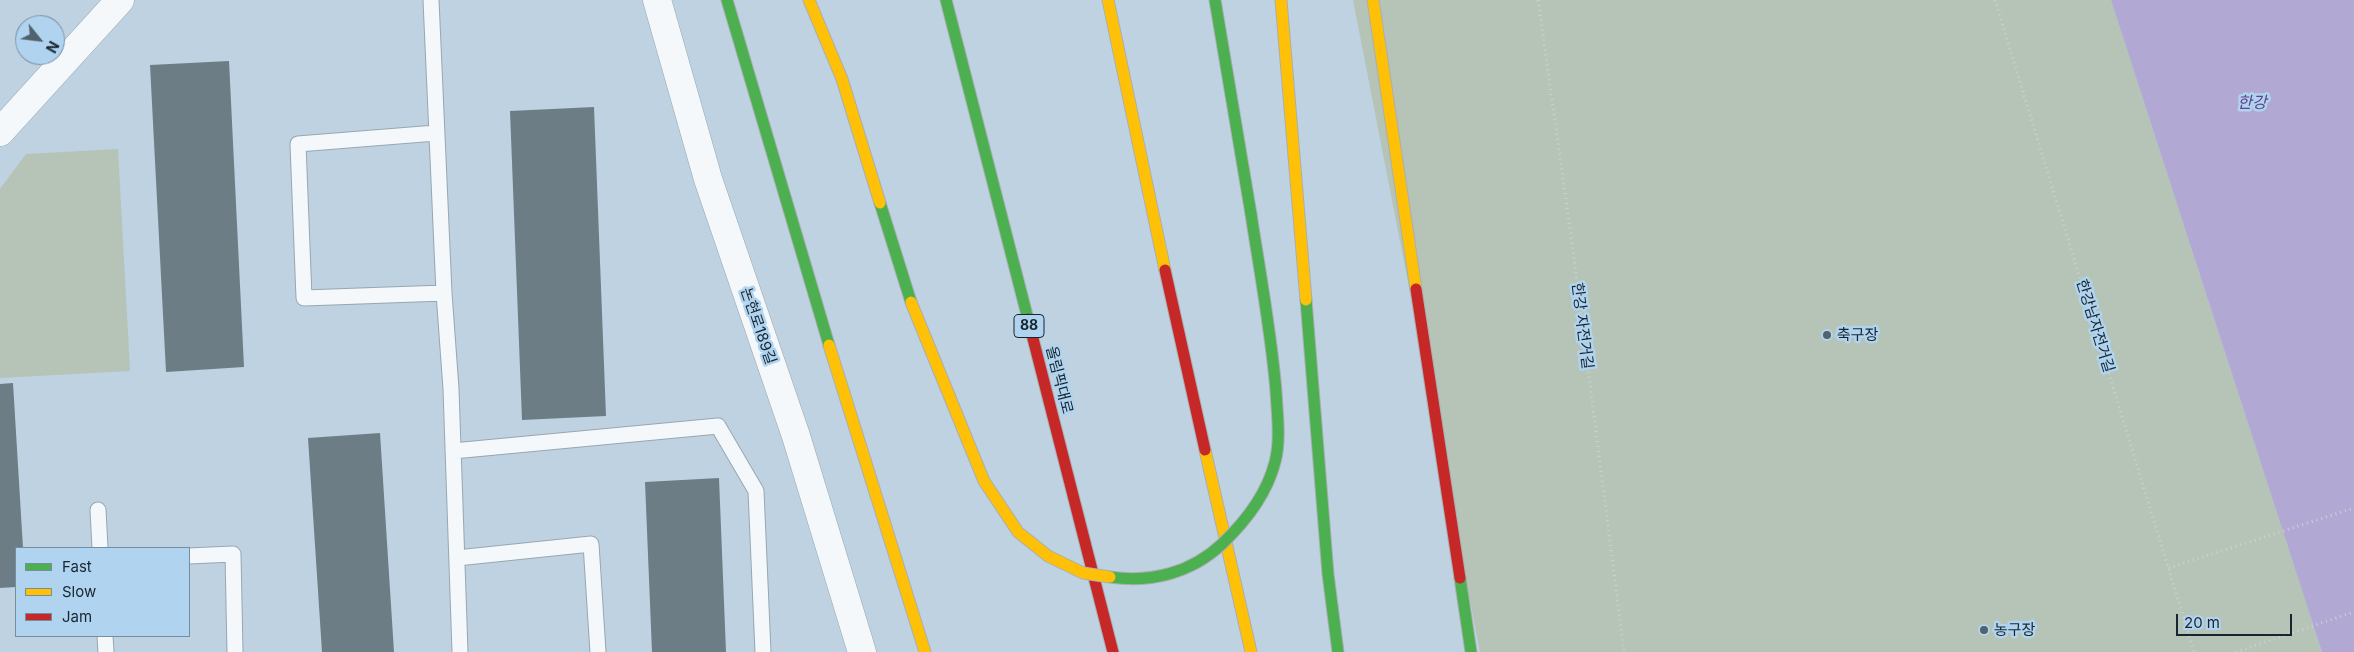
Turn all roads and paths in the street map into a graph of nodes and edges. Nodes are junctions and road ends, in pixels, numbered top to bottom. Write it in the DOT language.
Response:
graph roads {
  1 [pos="120,0"];
  2 [pos="431,0"];
  3 [pos="657,0"];
  4 [pos="727,0"];
  5 [pos="809,0"];
  6 [pos="946,0"];
  7 [pos="1108,0"];
  8 [pos="1215,0"];
  9 [pos="1281,0"];
  10 [pos="1373,0"];
  11 [pos="1538,0"];
  12 [pos="1995,0"];
  13 [pos="0,132"];
  14 [pos="436,133"];
  15 [pos="444,293"];
  16 [pos="453,451"];
  17 [pos="2354,508"];
  18 [pos="98,510"];
  19 [pos="100,547"];
  20 [pos="190,556"];
  21 [pos="457,558"];
  22 [pos="2169,568"];
  23 [pos="2354,612"];
  24 [pos="105,637"];
  25 [pos="106,652"];
  26 [pos="235,652"];
  27 [pos="460,652"];
  28 [pos="598,652"];
  29 [pos="763,652"];
  30 [pos="862,652"];
  31 [pos="925,652"];
  32 [pos="1113,652"];
  33 [pos="1252,652"];
  34 [pos="1338,652"];
  35 [pos="1471,652"];
  36 [pos="1624,652"];
  37 [pos="2194,652"];
  38 [pos="2236,652"];
  1 -- 13 [label="street"];
  2 -- 14 [label="lane"];
  3 -- 30 [label="street, 논현로189길"];
  4 -- 31 [label="highway"];
  5 -- 8 [label="highway, bridge"];
  6 -- 32 [label="highway, 올림픽대로 / 88"];
  7 -- 33 [label="highway"];
  9 -- 34 [label="highway"];
  10 -- 35 [label="highway"];
  11 -- 36 [label="path, 한강 자전거길"];
  12 -- 22 [label="path, 한강남자전거길"];
  14 -- 15 [label="lane"];
  14 -- 15 [label="lane"];
  15 -- 16 [label="lane"];
  16 -- 21 [label="lane"];
  16 -- 29 [label="lane"];
  17 -- 22 [label="path"];
  18 -- 19 [label="lane"];
  20 -- 26 [label="lane"];
  21 -- 27 [label="lane"];
  21 -- 28 [label="lane"];
  22 -- 37 [label="path, 한강남자전거길"];
  23 -- 38 [label="path"];
  24 -- 25 [label="lane"];
}
